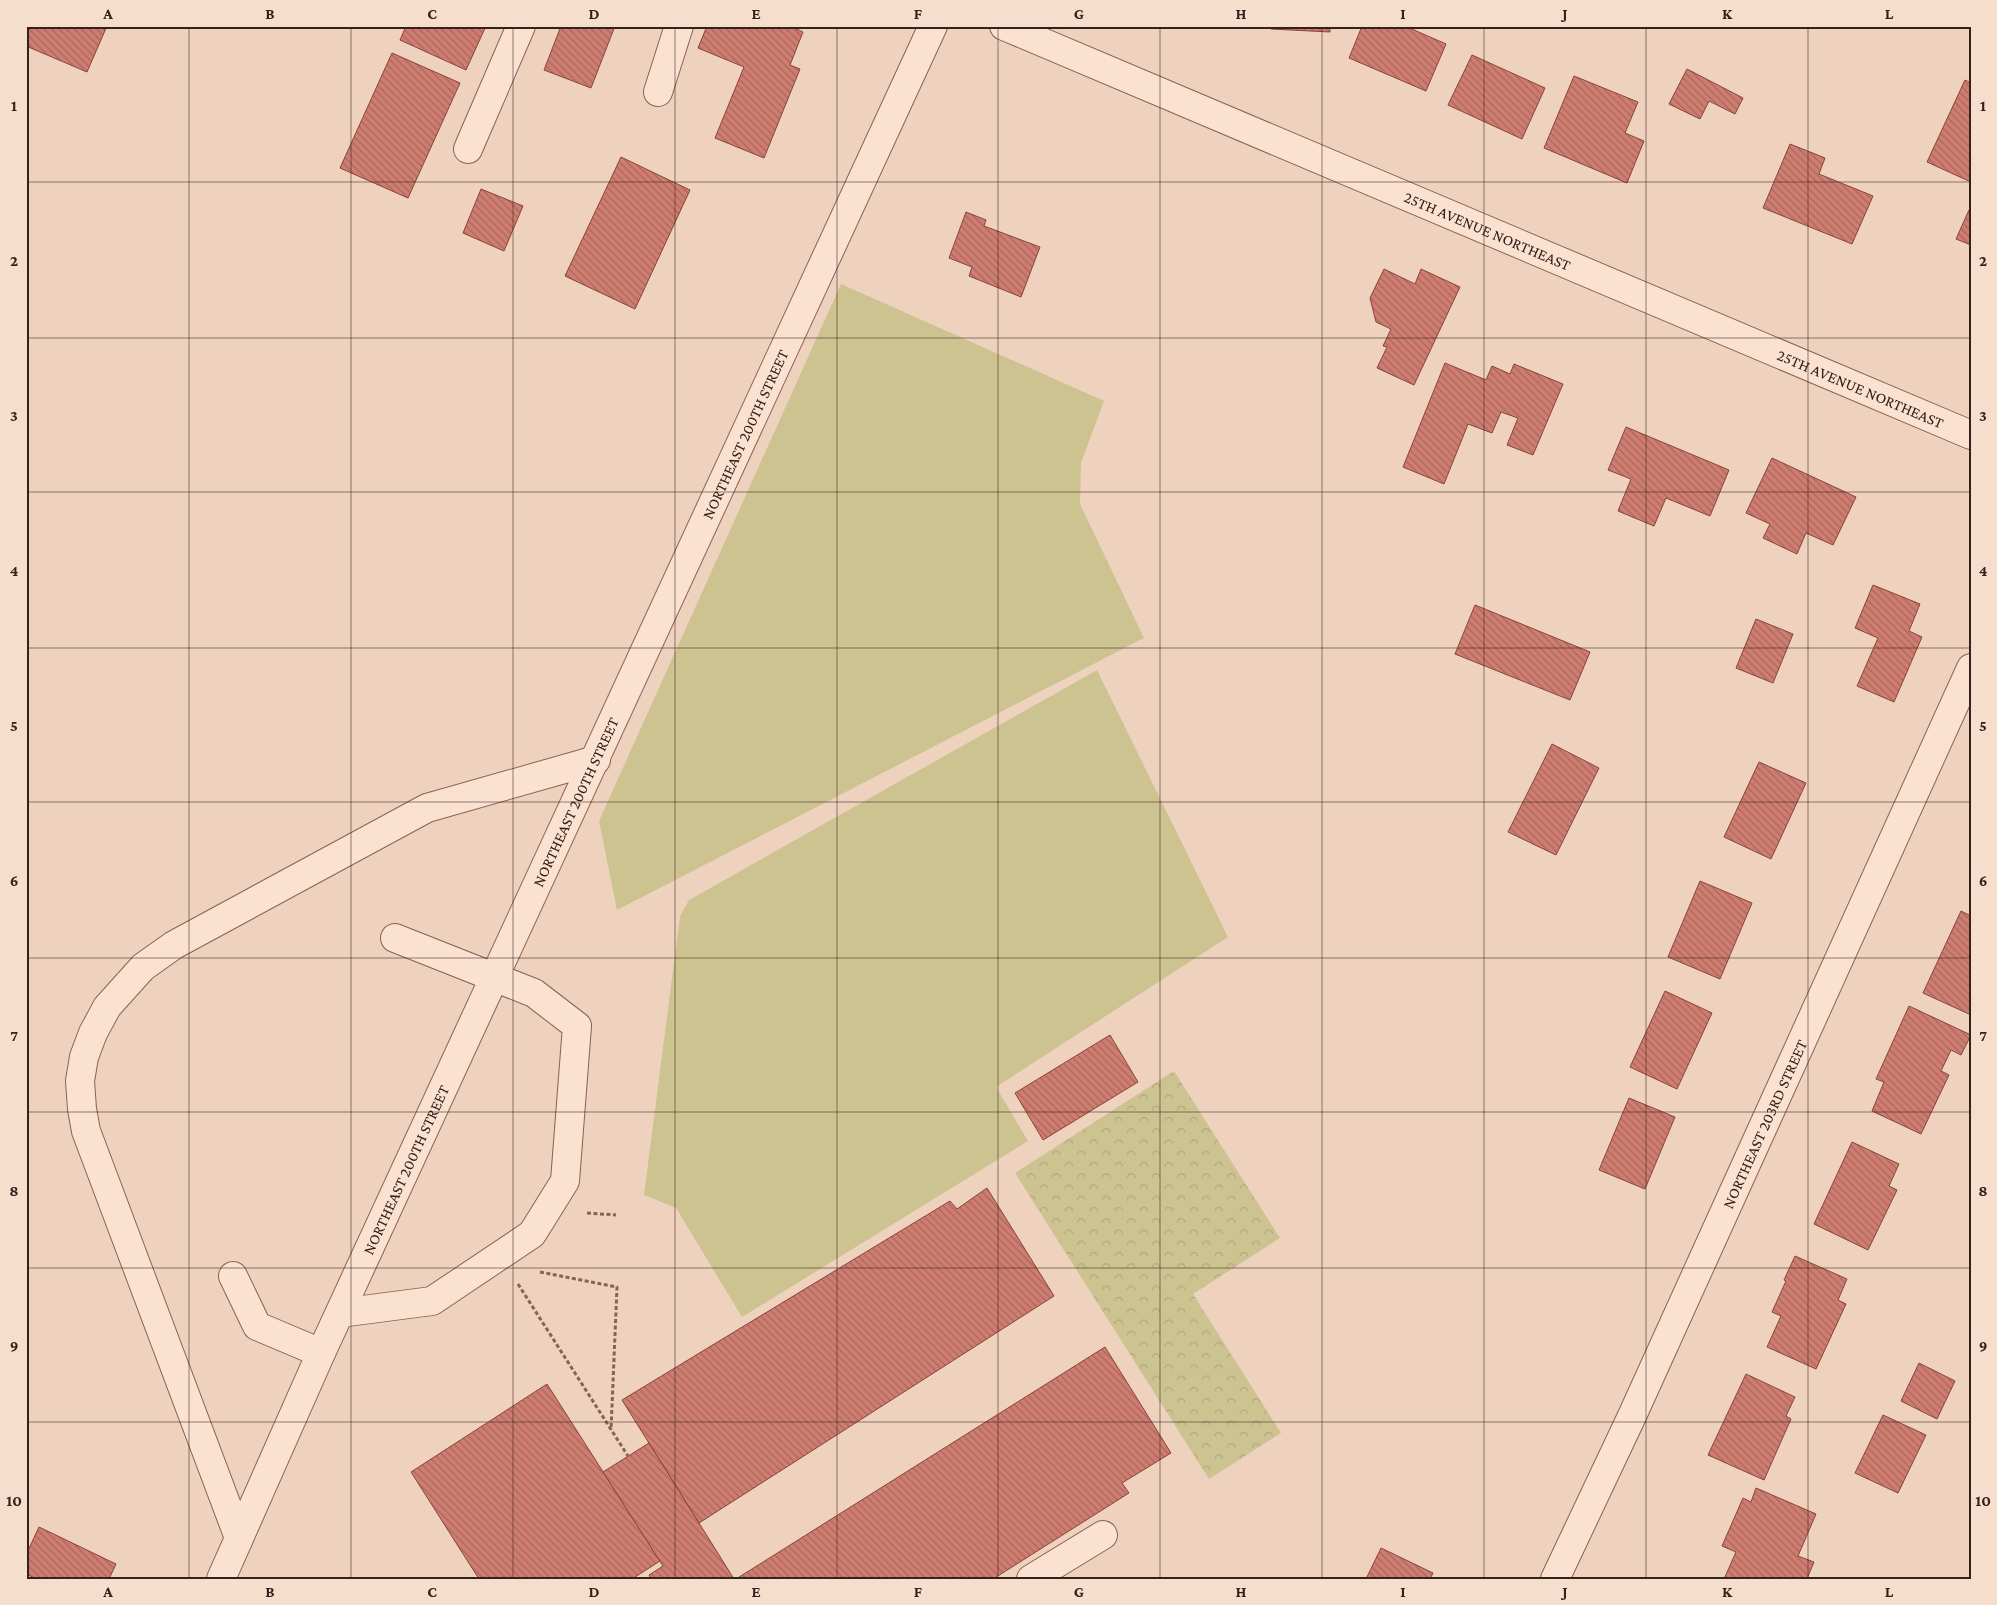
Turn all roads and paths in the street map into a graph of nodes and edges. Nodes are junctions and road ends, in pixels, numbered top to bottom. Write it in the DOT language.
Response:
graph roads {
  1 [pos="521,26"];
  2 [pos="679,26"];
  3 [pos="933,26"];
  4 [pos="1004,26"];
  5 [pos="658,92"];
  6 [pos="468,149"];
  7 [pos="1971,435"];
  8 [pos="1971,668"];
  9 [pos="596,760"];
  10 [pos="395,938"];
  11 [pos="494,978"];
  12 [pos="616,1215"];
  13 [pos="582,1218"];
  14 [pos="539,1272"];
  15 [pos="233,1276"];
  16 [pos="514,1279"];
  17 [pos="340,1313"];
  18 [pos="321,1353"];
  19 [pos="611,1430"];
  20 [pos="628,1456"];
  21 [pos="1103,1535"];
  22 [pos="239,1538"];
  23 [pos="221,1579"];
  24 [pos="1031,1579"];
  25 [pos="1555,1579"];
  1 -- 6 [label="street"];
  2 -- 5 [label="street"];
  3 -- 9 [label="street, NORTHEAST 200TH STREET"];
  4 -- 7 [label="street, 25TH AVENUE NORTHEAST"];
  8 -- 25 [label="street, NORTHEAST 203RD STREET"];
  9 -- 11 [label="street, NORTHEAST 200TH STREET"];
  9 -- 22 [label="street"];
  10 -- 11 [label="street"];
  11 -- 17 [label="street, NORTHEAST 200TH STREET"];
  11 -- 17 [label="street"];
  12 -- 13 [label="path"];
  14 -- 19 [label="path"];
  15 -- 18 [label="street"];
  16 -- 19 [label="path"];
  17 -- 18 [label="street, NORTHEAST 200TH STREET"];
  18 -- 22 [label="street, NORTHEAST 200TH STREET"];
  19 -- 20 [label="path"];
  21 -- 24 [label="street"];
  22 -- 23 [label="street, NORTHEAST 200TH STREET"];
}
